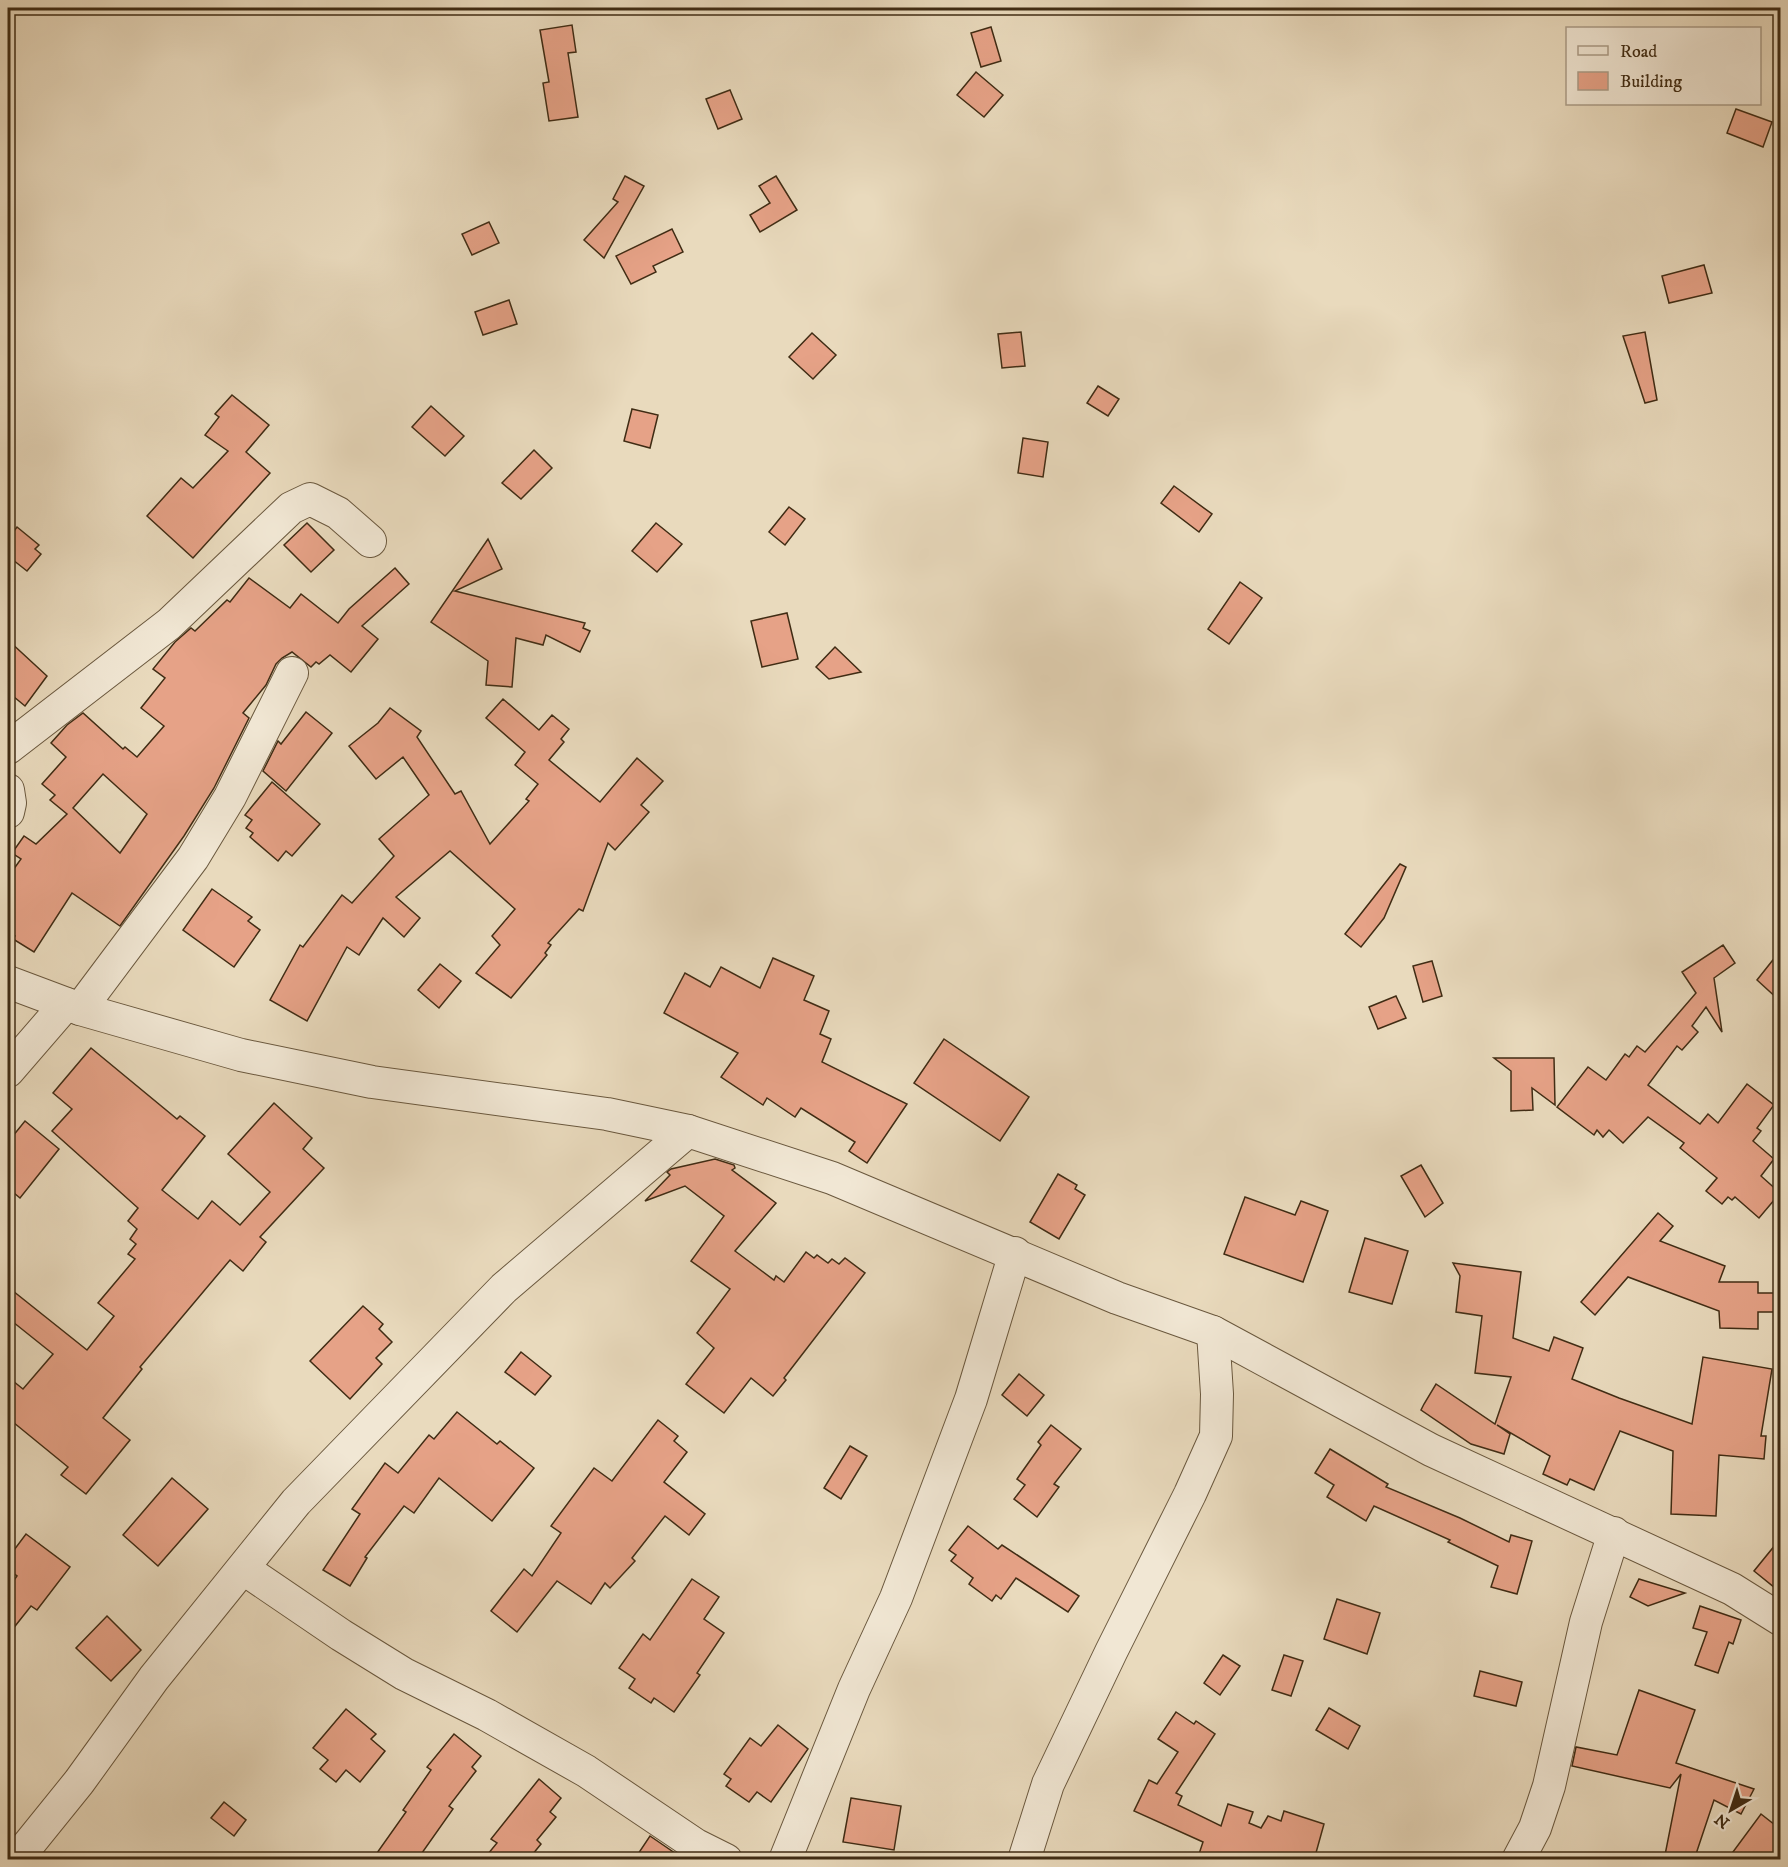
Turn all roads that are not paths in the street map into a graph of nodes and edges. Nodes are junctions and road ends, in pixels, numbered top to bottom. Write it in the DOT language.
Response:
graph roads {
  1 [pos="370,541"];
  2 [pos="292,673"];
  3 [pos="8,748"];
  4 [pos="8,790"];
  5 [pos="8,812"];
  6 [pos="8,981"];
  7 [pos="73,1006"];
  8 [pos="8,1071"];
  9 [pos="688,1131"];
  10 [pos="1015,1253"];
  11 [pos="1213,1332"];
  12 [pos="1614,1533"];
  13 [pos="244,1569"];
  14 [pos="1780,1619"];
  15 [pos="1028,1858"];
  16 [pos="16,1860"];
  17 [pos="726,1860"];
  18 [pos="785,1860"];
  19 [pos="1518,1860"];
  1 -- 3 [label="street"];
  2 -- 7 [label="street"];
  4 -- 5 [label="street"];
  6 -- 7 [label="street"];
  7 -- 8 [label="street"];
  7 -- 9 [label="street"];
  9 -- 10 [label="street"];
  9 -- 13 [label="street"];
  10 -- 11 [label="street"];
  10 -- 18 [label="street"];
  11 -- 12 [label="street"];
  11 -- 15 [label="street"];
  12 -- 14 [label="street"];
  12 -- 19 [label="street"];
  13 -- 16 [label="street"];
  13 -- 17 [label="street"];
}
